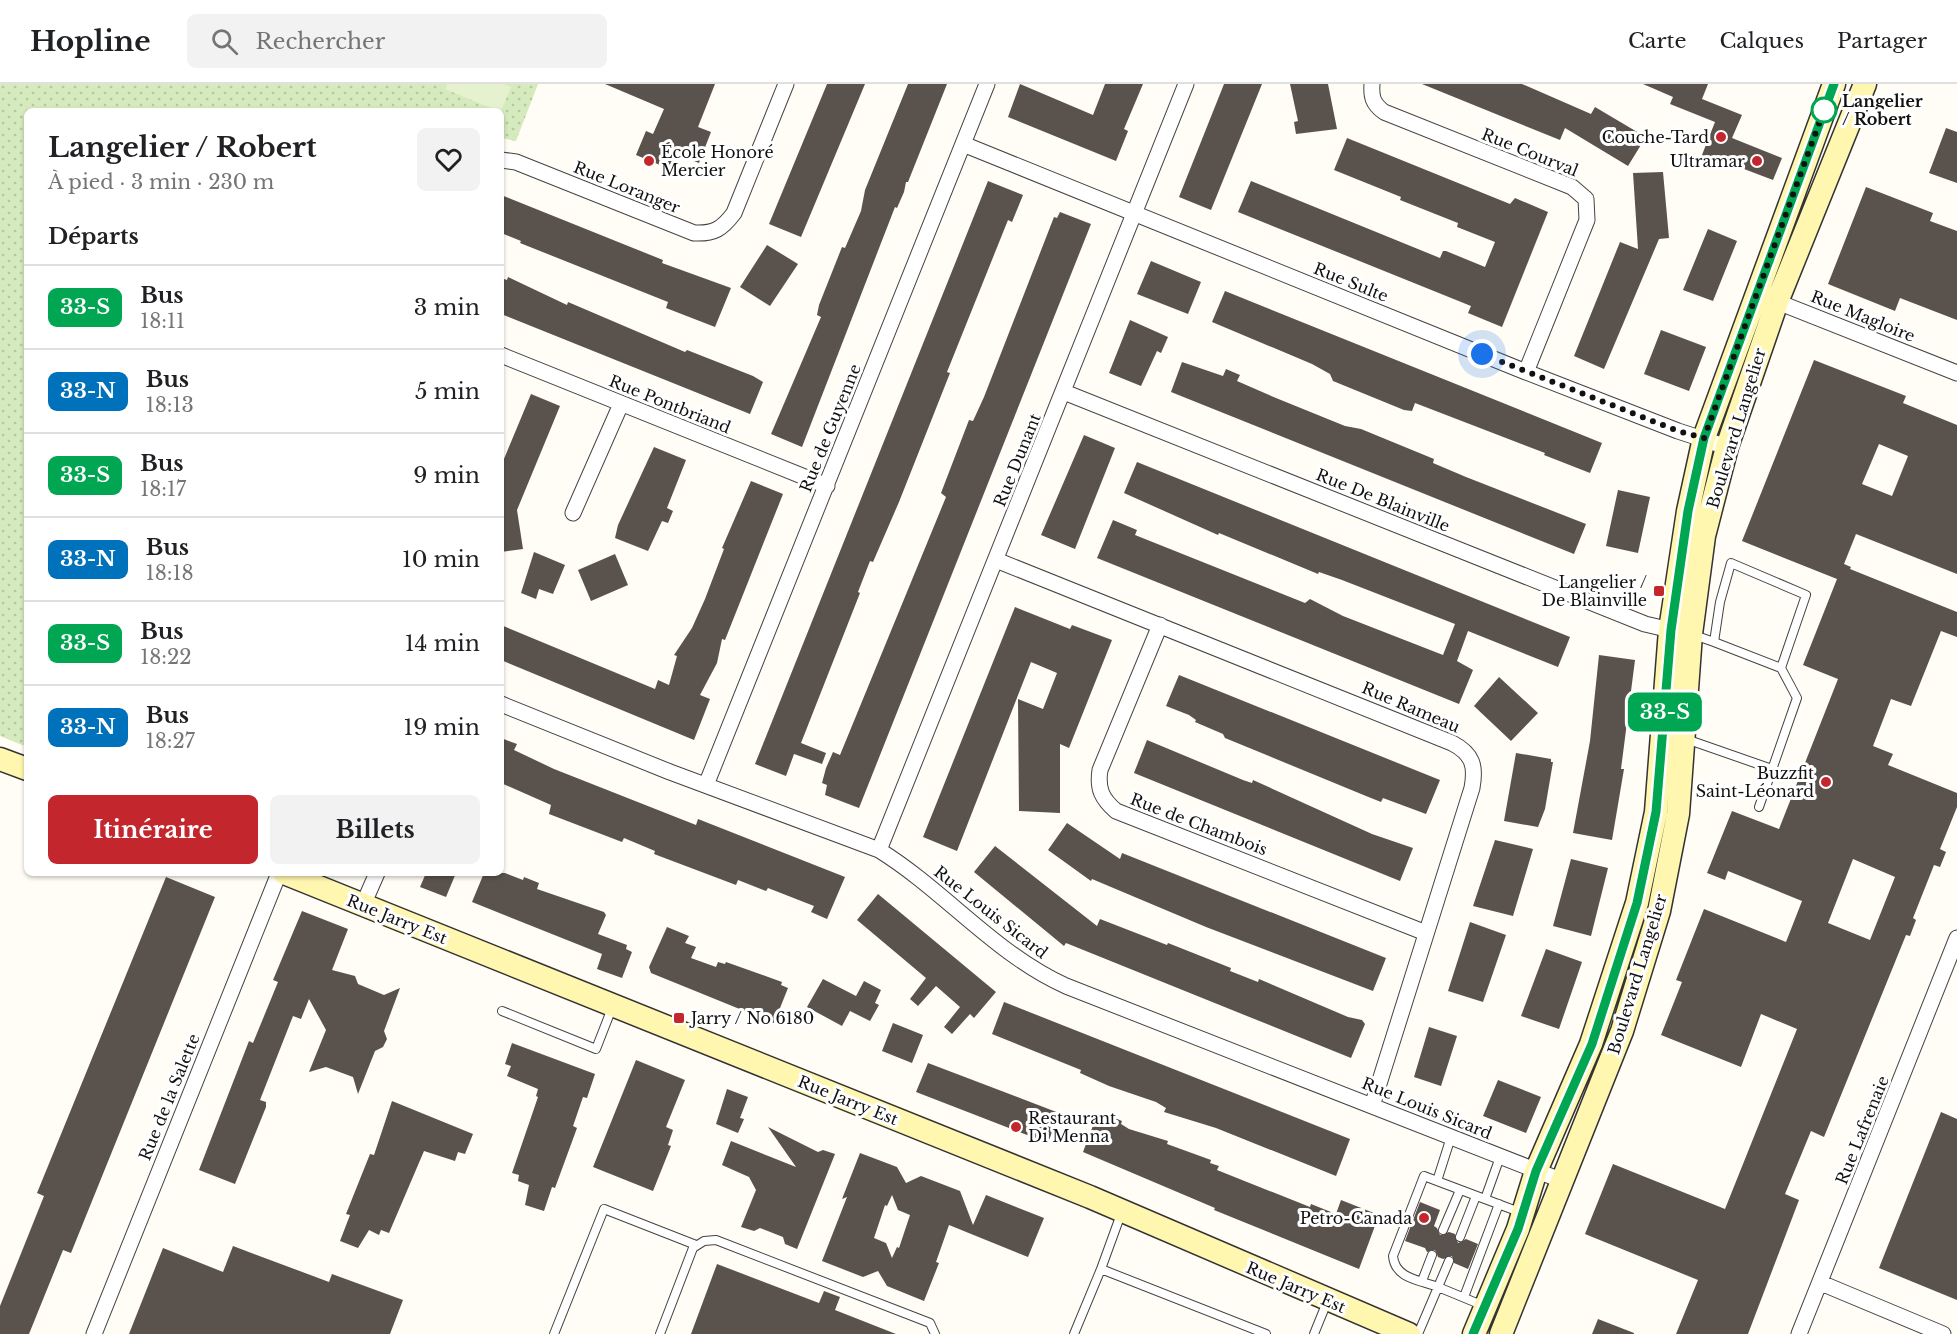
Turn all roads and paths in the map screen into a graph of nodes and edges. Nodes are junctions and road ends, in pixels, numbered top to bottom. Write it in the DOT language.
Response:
graph roads {
  1 [pos="786,84"];
  2 [pos="987,84"];
  3 [pos="1186,84"];
  4 [pos="1372,84"];
  5 [pos="1835,84"];
  6 [pos="1863,89"];
  7 [pos="963,144"];
  8 [pos="504,160"];
  9 [pos="1134,214"];
  10 [pos="1756,293"];
  11 [pos="1777,302"];
  12 [pos="504,356"];
  13 [pos="1526,372"];
  14 [pos="1957,373"];
  15 [pos="1064,392"];
  16 [pos="621,404"];
  17 [pos="1704,438"];
  18 [pos="1727,447"];
  19 [pos="827,486"];
  20 [pos="573,513"];
  21 [pos="996,560"];
  22 [pos="1160,625"];
  23 [pos="1681,632"];
  24 [pos="1714,642"];
  25 [pos="1781,668"];
  26 [pos="504,706"];
  27 [pos="1684,738"];
  28 [pos="0,759"];
  29 [pos="24,768"];
  30 [pos="1772,769"];
  31 [pos="706,785"];
  32 [pos="1759,807"];
  33 [pos="879,850"];
  34 [pos="278,876"];
  35 [pos="291,876"];
  36 [pos="375,876"];
  37 [pos="363,905"];
  38 [pos="1426,933"];
  39 [pos="1957,938"];
  40 [pos="613,1005"];
  41 [pos="502,1011"];
  42 [pos="1372,1106"];
  43 [pos="1450,1137"];
  44 [pos="1500,1157"];
  45 [pos="1536,1171"];
  46 [pos="1437,1181"];
  47 [pos="1563,1181"];
  48 [pos="1460,1190"];
  49 [pos="1476,1196"];
  50 [pos="1485,1199"];
  51 [pos="1499,1204"];
  52 [pos="1123,1211"];
  53 [pos="1523,1213"];
  54 [pos="1443,1230"];
  55 [pos="1460,1237"];
  56 [pos="696,1245"];
  57 [pos="1432,1255"];
  58 [pos="1449,1262"];
  59 [pos="1101,1269"];
  60 [pos="1422,1281"];
  61 [pos="1821,1283"];
  62 [pos="1438,1287"];
  63 [pos="1464,1297"];
  64 [pos="1328,1300"];
  65 [pos="1486,1306"];
  66 [pos="94,1334"];
  67 [pos="554,1334"];
  68 [pos="660,1334"];
  69 [pos="935,1334"];
  70 [pos="1074,1334"];
  71 [pos="1266,1334"];
  72 [pos="1314,1334"];
  73 [pos="1409,1334"];
  74 [pos="1418,1334"];
  75 [pos="1473,1334"];
  76 [pos="1501,1334"];
  77 [pos="1799,1334"];
  78 [pos="1943,1334"];
  1 -- 8 [label="street, Rue Loranger"];
  2 -- 7 [label="street, Rue de Guyenne"];
  3 -- 9 [label="street, Rue Dunant"];
  4 -- 13 [label="street, Rue Courval"];
  5 -- 6 [label="main road"];
  5 -- 10 [label="main road, Boulevard Langelier"];
  6 -- 11 [label="main road, Boulevard Langelier"];
  7 -- 9 [label="street, Rue Sulte"];
  7 -- 19 [label="street, Rue de Guyenne"];
  9 -- 13 [label="street, Rue Sulte"];
  9 -- 15 [label="street, Rue Dunant"];
  10 -- 11 [label="street, Rue Magloire"];
  10 -- 17 [label="main road, Boulevard Langelier"];
  11 -- 14 [label="street, Rue Magloire"];
  11 -- 18 [label="main road, Boulevard Langelier"];
  12 -- 16 [label="street, Rue Pontbriand"];
  13 -- 17 [label="street, Rue Sulte"];
  15 -- 21 [label="street, Rue Dunant"];
  15 -- 23 [label="street, Rue De Blainville"];
  16 -- 19 [label="street, Rue Pontbriand"];
  16 -- 20 [label="street"];
  17 -- 18 [label="street, Rue Sulte"];
  17 -- 23 [label="main road, Boulevard Langelier"];
  18 -- 23 [label="main road, Boulevard Langelier"];
  19 -- 31 [label="street, Rue de Guyenne"];
  21 -- 22 [label="street, Rue Rameau"];
  21 -- 33 [label="street, Rue Dunant"];
  22 -- 38 [label="street, Rue Rameau"];
  22 -- 38 [label="street, Rue de Chambois"];
  23 -- 24 [label="lane"];
  23 -- 27 [label="main road, Boulevard Langelier"];
  23 -- 45 [label="main road, Boulevard Langelier"];
  24 -- 25 [label="lane"];
  24 -- 25 [label="lane"];
  25 -- 30 [label="lane"];
  26 -- 31 [label="street, Rue Louis Sicard"];
  27 -- 30 [label="lane"];
  27 -- 47 [label="main road, Boulevard Langelier"];
  28 -- 29 [label="main road"];
  30 -- 32 [label="lane"];
  31 -- 33 [label="street, Rue Louis Sicard"];
  33 -- 42 [label="street, Rue Louis Sicard"];
  34 -- 66 [label="street, Rue de la Salette"];
  35 -- 37 [label="main road, Rue Jarry Est"];
  36 -- 37 [label="street"];
  37 -- 40 [label="main road, Rue Jarry Est"];
  38 -- 42 [label="street, Rue Rameau"];
  39 -- 61 [label="street, Rue Lafrenaie"];
  40 -- 41 [label="lane"];
  40 -- 52 [label="main road, Rue Jarry Est"];
  42 -- 43 [label="street, Rue Louis Sicard"];
  43 -- 44 [label="street, Rue Louis Sicard"];
  43 -- 46 [label="lane"];
  44 -- 45 [label="street, Rue Louis Sicard"];
  44 -- 50 [label="lane"];
  45 -- 47 [label="street, Rue Louis Sicard"];
  45 -- 53 [label="main road, Boulevard Langelier"];
  46 -- 48 [label="lane"];
  46 -- 60 [label="lane"];
  47 -- 76 [label="main road, Boulevard Langelier"];
  48 -- 49 [label="lane"];
  48 -- 54 [label="lane"];
  49 -- 50 [label="lane"];
  49 -- 55 [label="lane"];
  50 -- 51 [label="lane"];
  51 -- 53 [label="lane"];
  51 -- 63 [label="lane"];
  52 -- 59 [label="lane"];
  52 -- 64 [label="main road, Rue Jarry Est"];
  53 -- 65 [label="main road, Boulevard Langelier"];
  56 -- 67 [label="lane"];
  56 -- 68 [label="lane"];
  56 -- 69 [label="lane"];
  57 -- 60 [label="lane"];
  58 -- 62 [label="lane"];
  59 -- 70 [label="lane"];
  59 -- 71 [label="lane"];
  60 -- 62 [label="lane"];
  61 -- 77 [label="street, Rue Lafrenaie"];
  61 -- 78 [label="street"];
  62 -- 63 [label="lane"];
  62 -- 74 [label="lane"];
  63 -- 65 [label="lane"];
  64 -- 72 [label="lane"];
  64 -- 73 [label="main road, Rue Jarry Est"];
  65 -- 75 [label="main road, Boulevard Langelier"];
}
